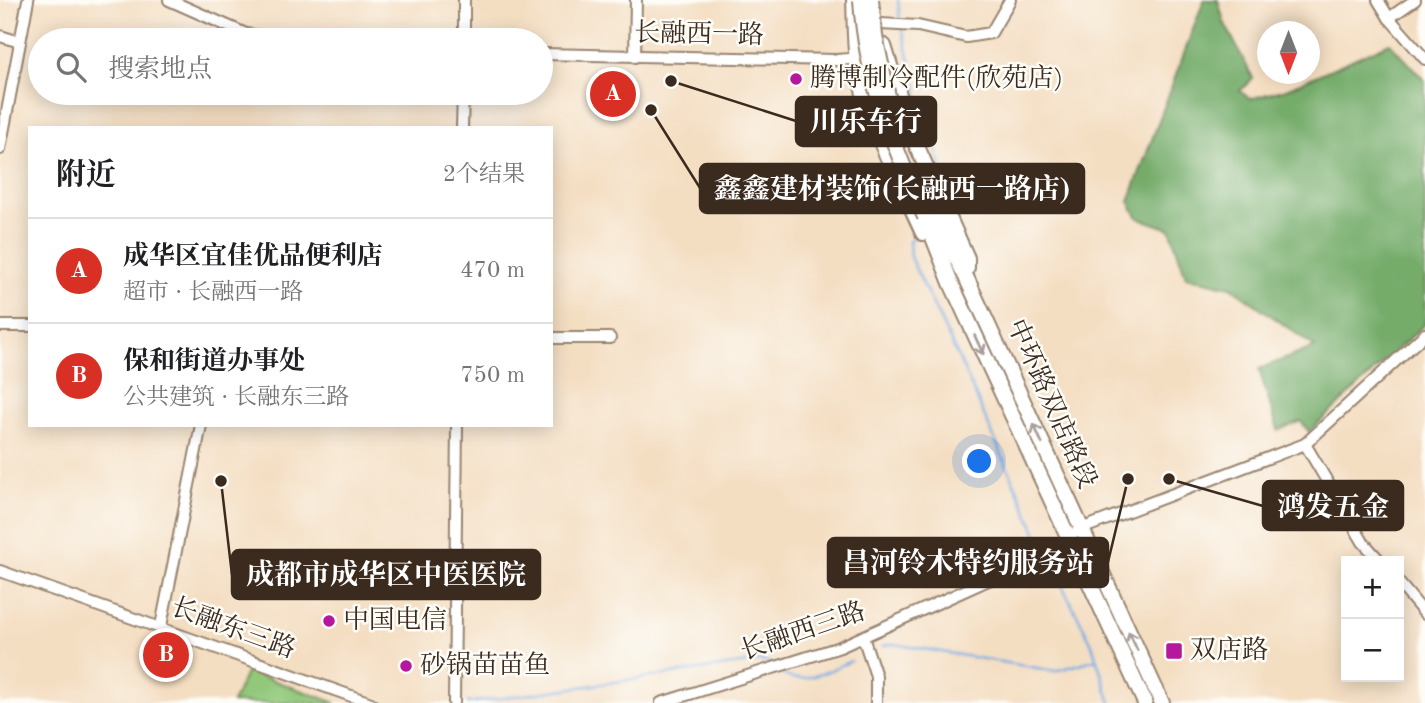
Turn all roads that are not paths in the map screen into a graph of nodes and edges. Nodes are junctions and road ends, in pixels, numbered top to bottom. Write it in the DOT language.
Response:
graph roads {
  1 [pos="29,0"];
  2 [pos="169,0"];
  3 [pos="464,0"];
  4 [pos="636,0"];
  5 [pos="854,0"];
  6 [pos="861,0"];
  7 [pos="871,0"];
  8 [pos="878,0"];
  9 [pos="1010,0"];
  10 [pos="1378,0"];
  11 [pos="1415,0"];
  12 [pos="1389,18"];
  13 [pos="880,24"];
  14 [pos="232,28"];
  15 [pos="464,28"];
  16 [pos="0,36"];
  17 [pos="20,42"];
  18 [pos="885,53"];
  19 [pos="553,54"];
  20 [pos="635,57"];
  21 [pos="857,60"];
  22 [pos="1425,60"];
  23 [pos="463,105"];
  24 [pos="462,126"];
  25 [pos="0,149"];
  26 [pos="929,215"];
  27 [pos="966,277"];
  28 [pos="951,283"];
  29 [pos="0,326"];
  30 [pos="28,326"];
  31 [pos="1425,334"];
  32 [pos="553,338"];
  33 [pos="610,338"];
  34 [pos="201,427"];
  35 [pos="457,427"];
  36 [pos="1305,444"];
  37 [pos="1081,529"];
  38 [pos="1067,538"];
  39 [pos="1376,556"];
  40 [pos="0,571"];
  41 [pos="1404,589"];
  42 [pos="1425,614"];
  43 [pos="160,626"];
  44 [pos="863,637"];
  45 [pos="454,699"];
  46 [pos="371,703"];
  47 [pos="661,703"];
  48 [pos="876,703"];
  49 [pos="1145,703"];
  50 [pos="1162,703"];
  1 -- 17 [label="street"];
  2 -- 14 [label="street"];
  3 -- 15 [label="street"];
  4 -- 20 [label="street"];
  5 -- 21 [label="main road"];
  6 -- 26 [label="main road, bridge"];
  7 -- 26 [label="main road, bridge"];
  8 -- 13 [label="main road"];
  9 -- 13 [label="street"];
  10 -- 12 [label="street"];
  11 -- 12 [label="street"];
  12 -- 22 [label="street"];
  13 -- 18 [label="main road"];
  16 -- 17 [label="street"];
  17 -- 25 [label="street"];
  18 -- 21 [label="street, 长融西一路"];
  18 -- 27 [label="main road"];
  19 -- 20 [label="street, 长融西一路"];
  20 -- 21 [label="street, 长融西一路"];
  21 -- 28 [label="main road"];
  23 -- 24 [label="street"];
  26 -- 27 [label="main road"];
  26 -- 28 [label="main road"];
  37 -- 27 [label="main road, 中环路双店路段, one-way"];
  28 -- 38 [label="main road, 中环路双店路段, one-way"];
  29 -- 30 [label="street"];
  31 -- 36 [label="street"];
  32 -- 33 [label="street"];
  34 -- 43 [label="street"];
  35 -- 45 [label="street"];
  36 -- 37 [label="street, 长融西三路"];
  36 -- 39 [label="street"];
  37 -- 38 [label="street, 长融西三路"];
  50 -- 37 [label="main road, 中环路双店路段, one-way"];
  38 -- 44 [label="street, 长融西三路"];
  38 -- 49 [label="main road, 中环路双店路段"];
  40 -- 43 [label="street, 长融东三路"];
  41 -- 42 [label="street"];
  43 -- 46 [label="street, 长融东三路"];
  44 -- 47 [label="street, 长融西三路"];
  44 -- 48 [label="street"];
}
